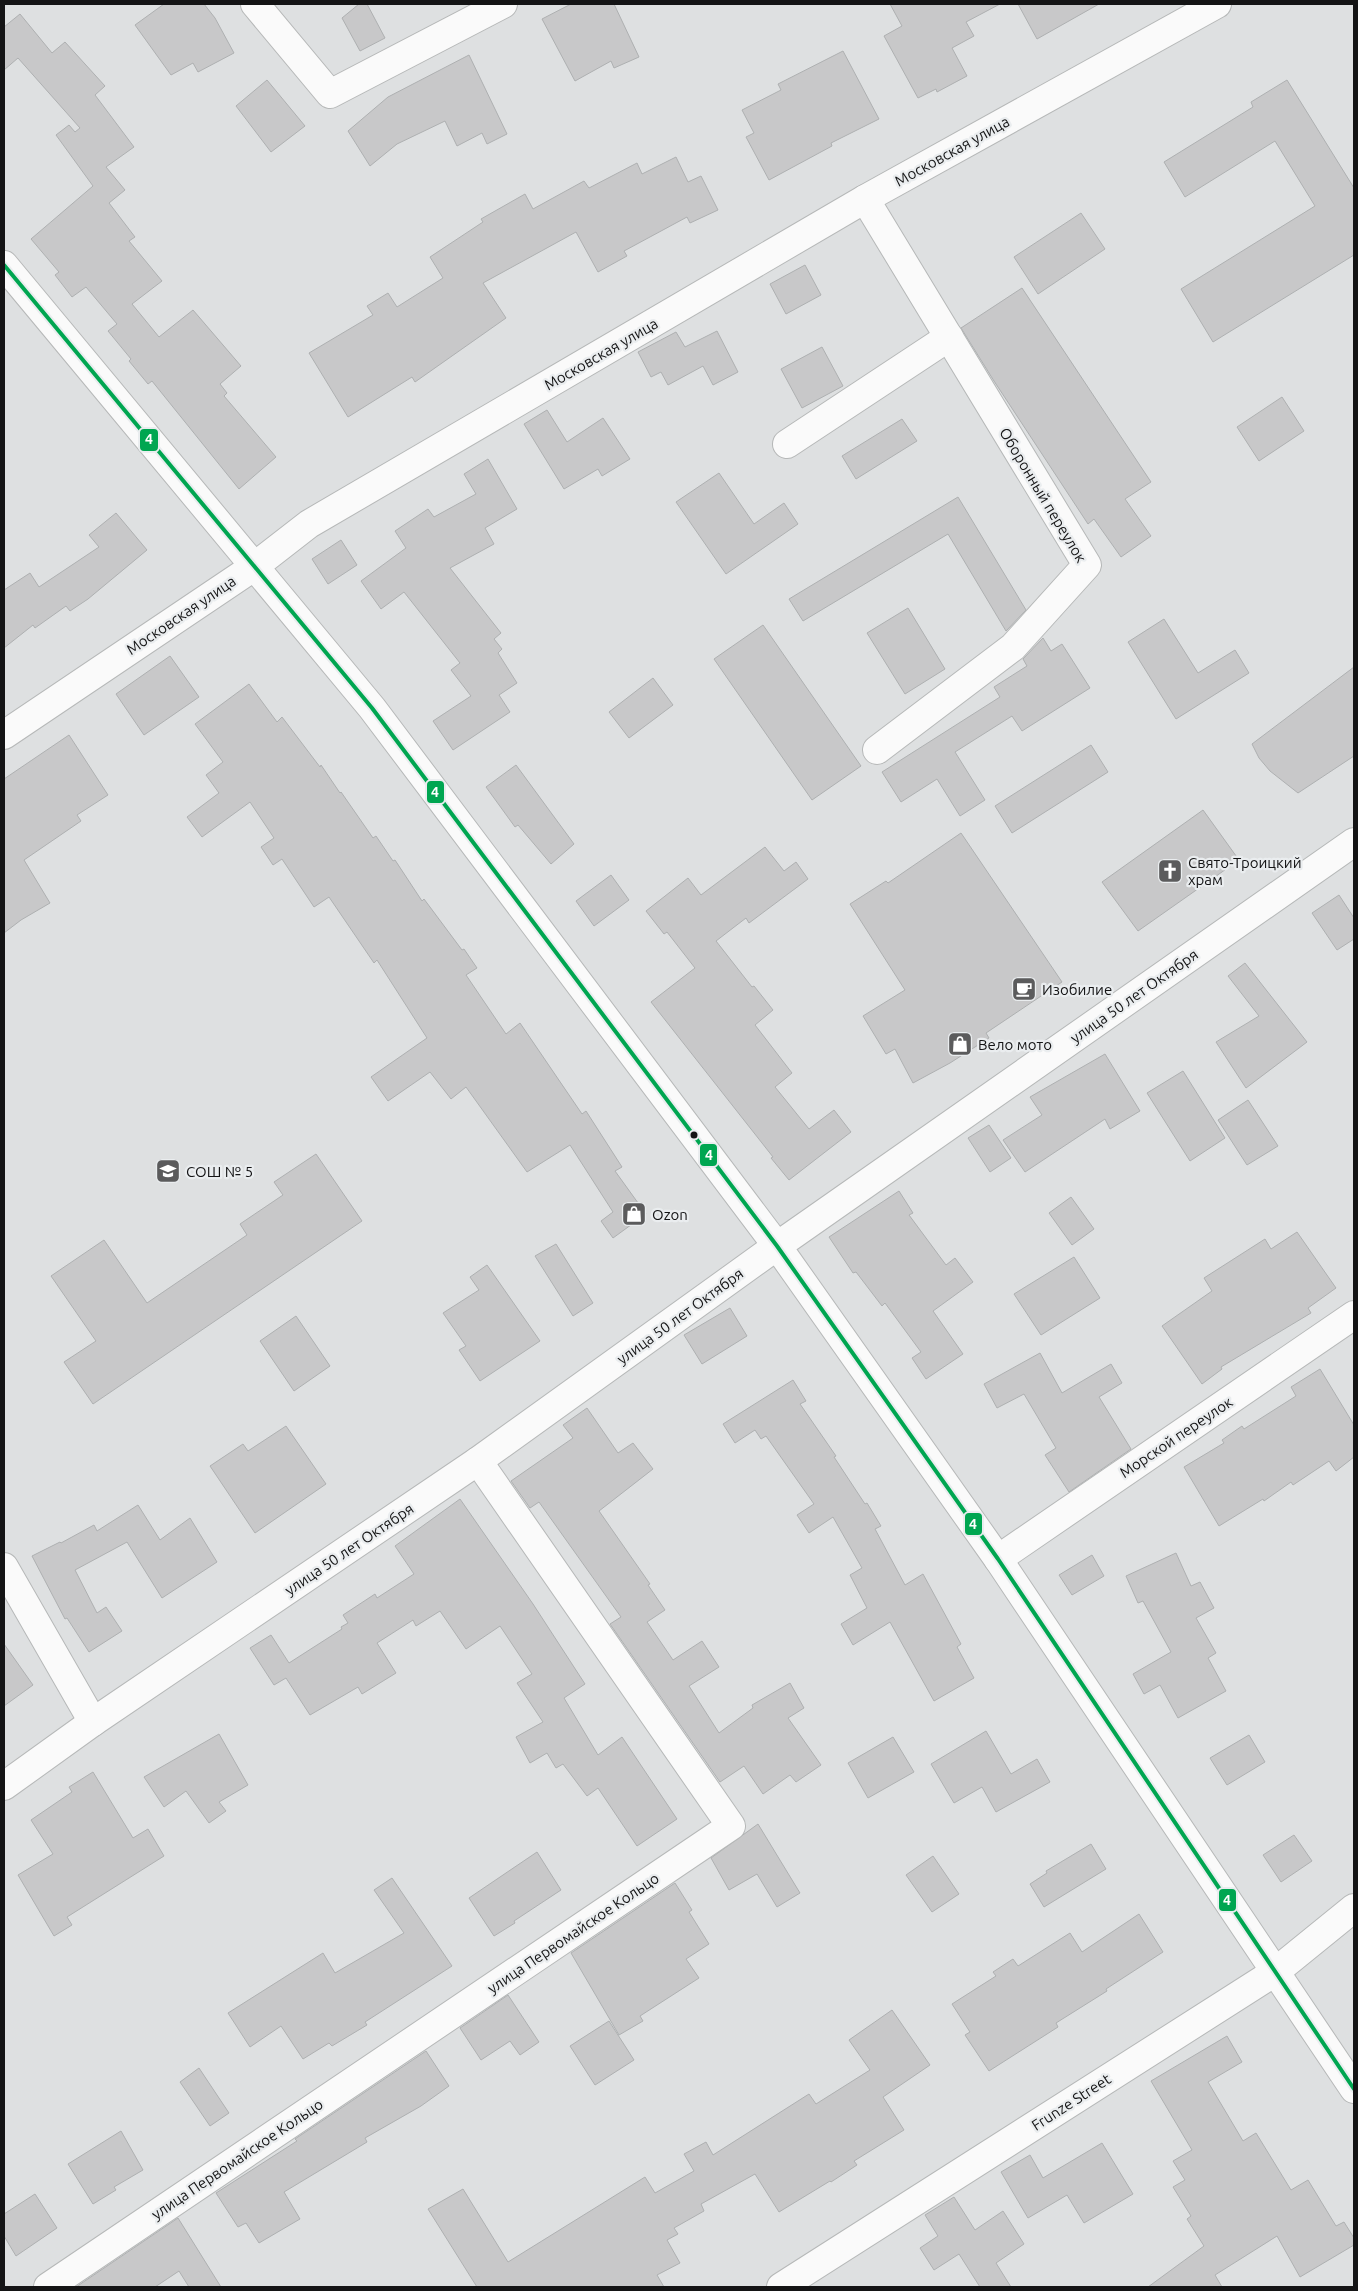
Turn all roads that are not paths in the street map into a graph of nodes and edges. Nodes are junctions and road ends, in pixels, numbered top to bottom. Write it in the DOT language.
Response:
graph roads {
  1 [pos="255,4"];
  2 [pos="503,4"];
  3 [pos="1217,4"];
  4 [pos="865,200"];
  5 [pos="4,265"];
  6 [pos="949,338"];
  7 [pos="787,444"];
  8 [pos="255,566"];
  9 [pos="4,735"];
  10 [pos="877,750"];
  11 [pos="1354,842"];
  12 [pos="777,1246"];
  13 [pos="1354,1316"];
  14 [pos="478,1461"];
  15 [pos="998,1559"];
  16 [pos="4,1567"];
  17 [pos="94,1722"];
  18 [pos="4,1786"];
  19 [pos="1354,1908"];
  20 [pos="1275,1972"];
  21 [pos="1354,2090"];
  22 [pos="48,2287"];
  23 [pos="781,2287"];
  1 -- 2 [label="street"];
  3 -- 4 [label="street, Московская улица"];
  4 -- 6 [label="street, Оборонный переулок"];
  4 -- 8 [label="street, Московская улица"];
  5 -- 8 [label="street"];
  6 -- 7 [label="street"];
  6 -- 10 [label="street, Оборонный переулок"];
  8 -- 9 [label="street, Московская улица"];
  8 -- 12 [label="street"];
  11 -- 12 [label="street, улица 50 лет Октября"];
  12 -- 14 [label="street, улица 50 лет Октября"];
  12 -- 15 [label="street"];
  13 -- 15 [label="street, Морской переулок"];
  14 -- 17 [label="street, улица 50 лет Октября"];
  14 -- 22 [label="street, улица Первомайское Кольцо"];
  15 -- 20 [label="street"];
  16 -- 17 [label="street"];
  17 -- 18 [label="street, улица 50 лет Октября"];
  19 -- 20 [label="street, Frunze Street"];
  20 -- 21 [label="street"];
  20 -- 23 [label="street, Frunze Street"];
}
